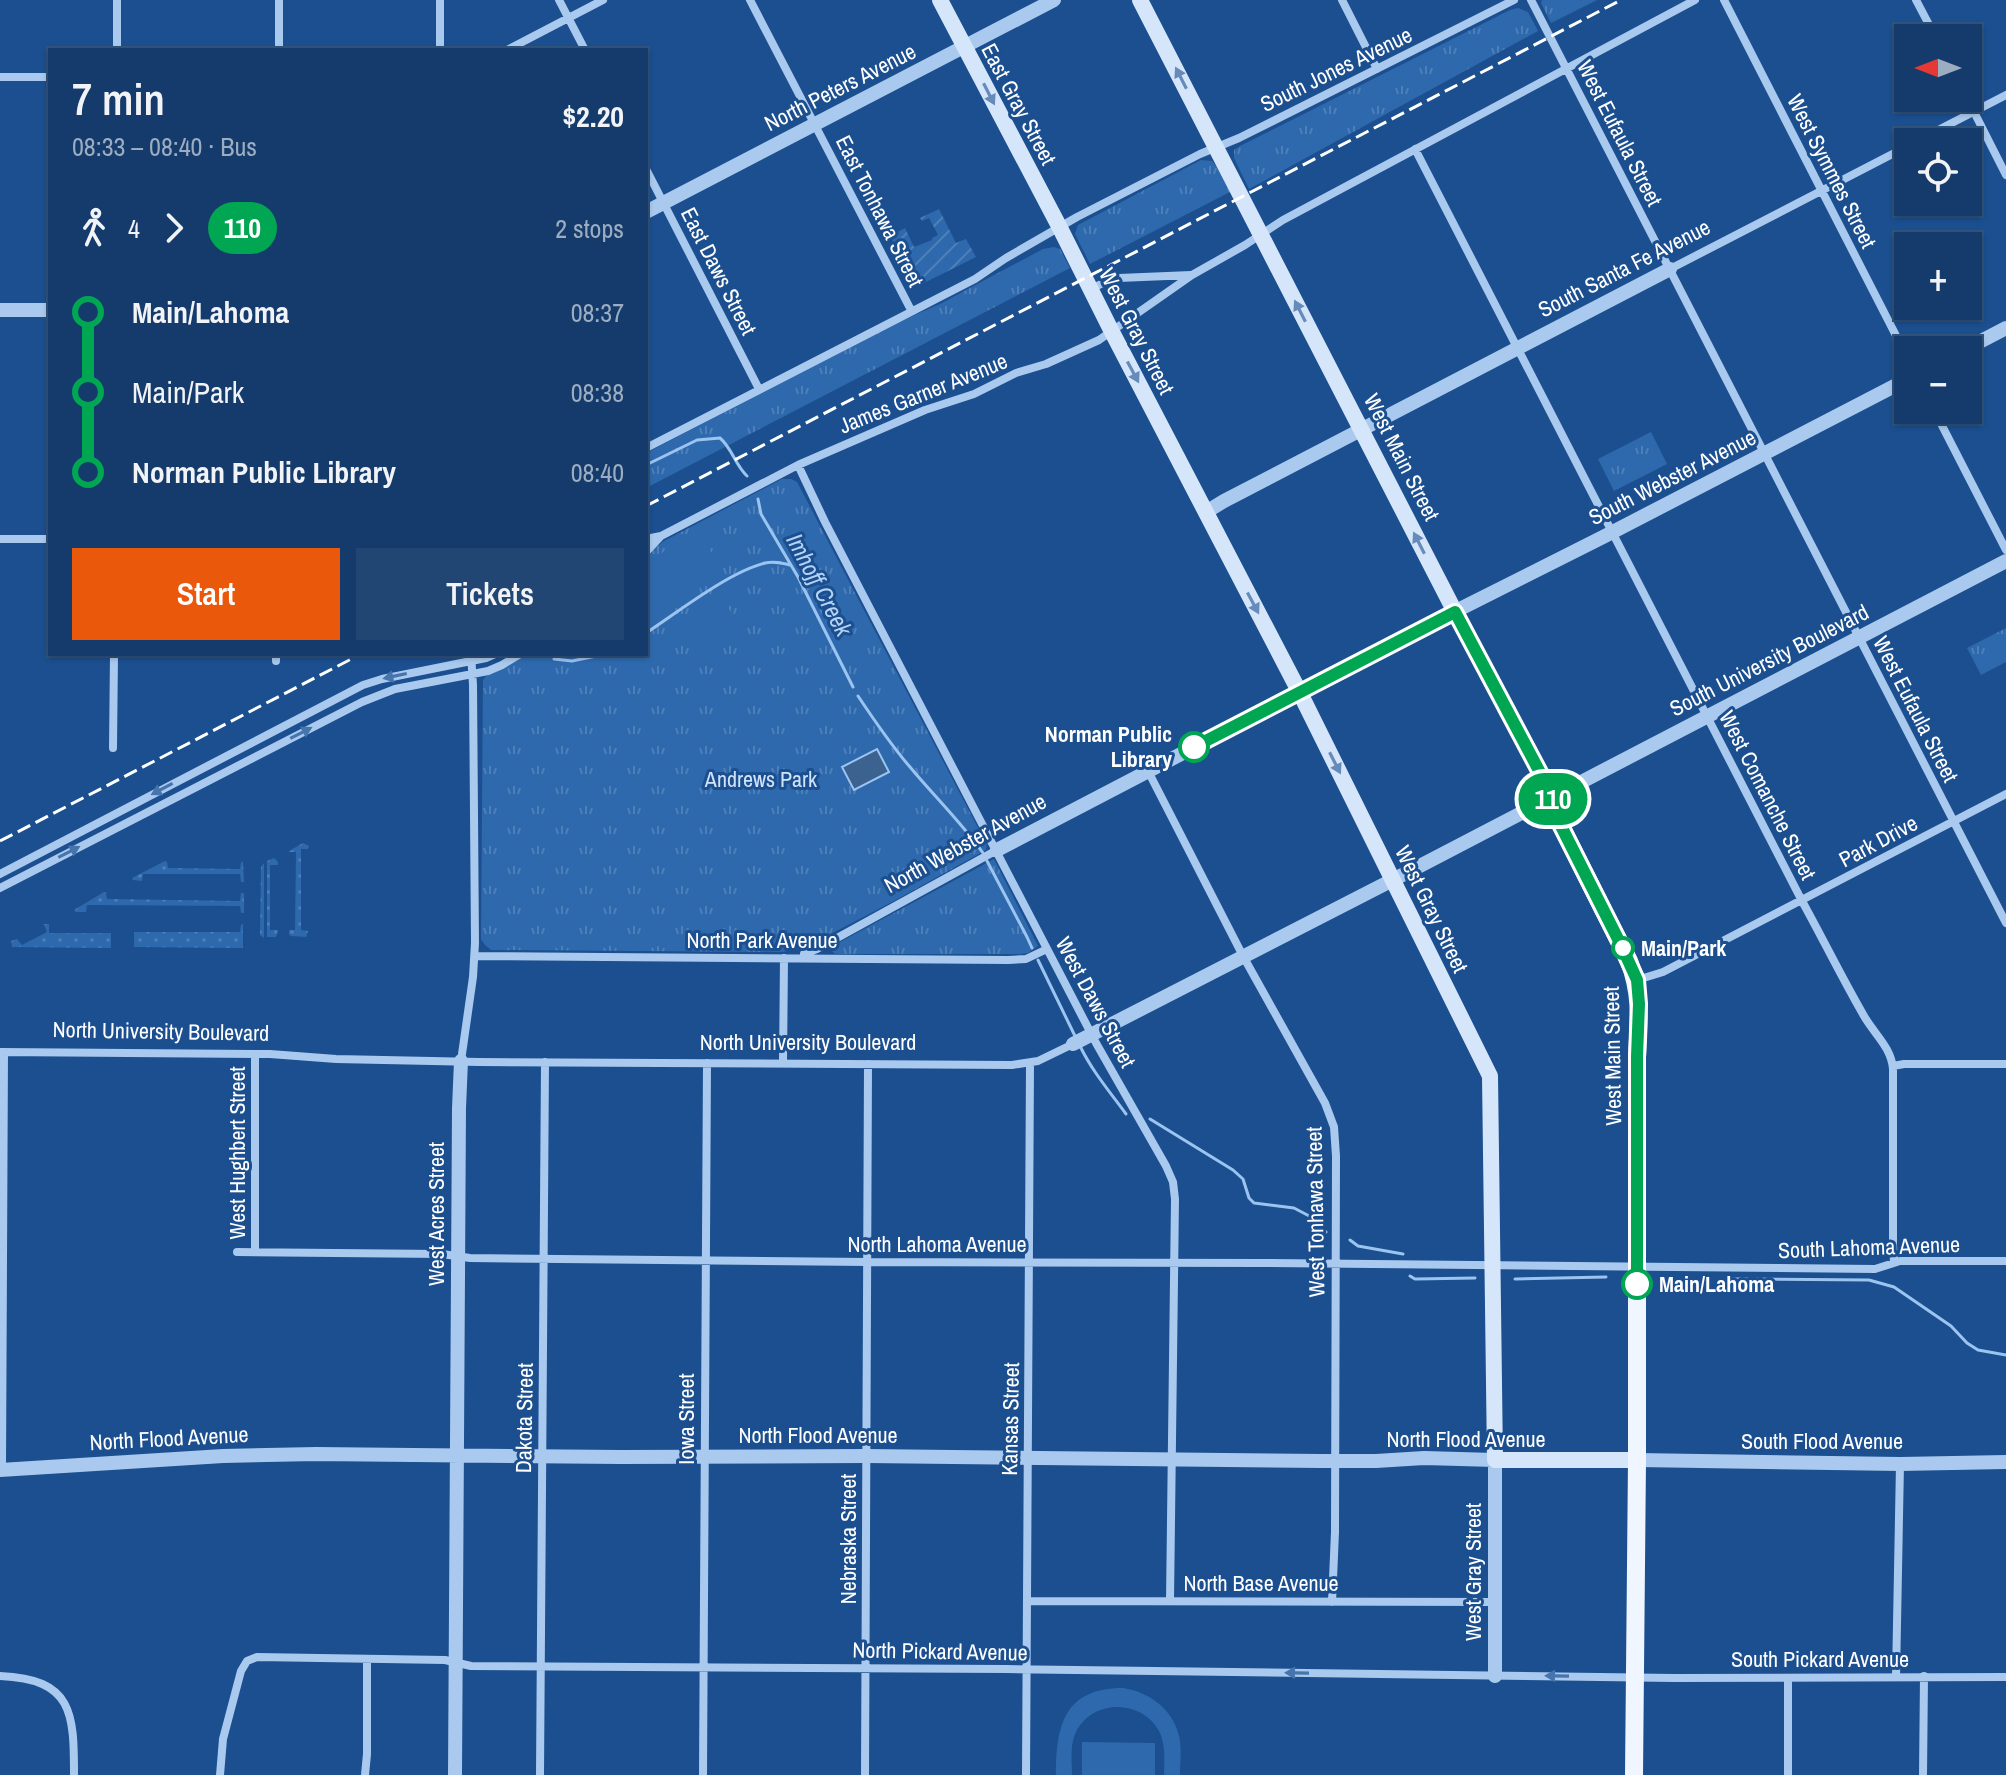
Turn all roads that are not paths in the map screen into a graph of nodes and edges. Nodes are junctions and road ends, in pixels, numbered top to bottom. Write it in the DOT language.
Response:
graph roads {
  1 [pos="117,0"];
  2 [pos="279,0"];
  3 [pos="440,0"];
  4 [pos="559,0"];
  5 [pos="603,0"];
  6 [pos="750,0"];
  7 [pos="940,0"];
  8 [pos="1054,0"];
  9 [pos="1140,0"];
  10 [pos="1342,0"];
  11 [pos="1514,0"];
  12 [pos="1531,0"];
  13 [pos="1695,0"];
  14 [pos="1724,0"];
  15 [pos="1916,0"];
  16 [pos="568,18"];
  17 [pos="1929,24"];
  18 [pos="964,46"];
  19 [pos="117,48"];
  20 [pos="279,48"];
  21 [pos="440,48"];
  22 [pos="511,48"];
  23 [pos="584,48"];
  24 [pos="1566,68"];
  25 [pos="1377,69"];
  26 [pos="0,77"];
  27 [pos="48,77"];
  28 [pos="2006,95"];
  29 [pos="1982,108"];
  30 [pos="1974,112"];
  31 [pos="815,124"];
  32 [pos="1943,128"];
  33 [pos="1217,148"];
  34 [pos="1415,149"];
  35 [pos="1894,153"];
  36 [pos="648,173"];
  37 [pos="2006,175"];
  38 [pos="1822,191"];
  39 [pos="664,203"];
  40 [pos="648,211"];
  41 [pos="1060,228"];
  42 [pos="1261,234"];
  43 [pos="1670,269"];
  44 [pos="1192,275"];
  45 [pos="1091,289"];
  46 [pos="0,310"];
  47 [pos="48,310"];
  48 [pos="911,310"];
  49 [pos="2006,328"];
  50 [pos="1112,332"];
  51 [pos="1896,336"];
  52 [pos="1982,341"];
  53 [pos="1518,348"];
  54 [pos="1894,386"];
  55 [pos="759,389"];
  56 [pos="1941,424"];
  57 [pos="1361,429"];
  58 [pos="648,447"];
  59 [pos="1764,453"];
  60 [pos="798,465"];
  61 [pos="1206,512"];
  62 [pos="1613,532"];
  63 [pos="661,536"];
  64 [pos="0,539"];
  65 [pos="48,539"];
  66 [pos="648,539"];
  67 [pos="648,550"];
  68 [pos="2006,550"];
  69 [pos="2006,561"];
  70 [pos="1455,612"];
  71 [pos="1859,638"];
  72 [pos="114,656"];
  73 [pos="517,656"];
  74 [pos="472,658"];
  75 [pos="473,674"];
  76 [pos="1300,693"];
  77 [pos="1707,717"];
  78 [pos="113,748"];
  79 [pos="1148,771"];
  80 [pos="2006,794"];
  81 [pos="1553,797"];
  82 [pos="1953,821"];
  83 [pos="997,850"];
  84 [pos="0,874"];
  85 [pos="1393,879"];
  86 [pos="0,888"];
  87 [pos="1802,901"];
  88 [pos="2006,923"];
  89 [pos="1047,949"];
  90 [pos="475,956"];
  91 [pos="1243,956"];
  92 [pos="784,958"];
  93 [pos="794,958"];
  94 [pos="1637,980"];
  95 [pos="1082,1039"];
  96 [pos="2,1052"];
  97 [pos="255,1054"];
  98 [pos="461,1061"];
  99 [pos="545,1062"];
  100 [pos="707,1063"];
  101 [pos="783,1063"];
  102 [pos="868,1064"];
  103 [pos="1030,1064"];
  104 [pos="2006,1064"];
  105 [pos="1893,1066"];
  106 [pos="237,1252"];
  107 [pos="255,1252"];
  108 [pos="458,1256"];
  109 [pos="543,1258"];
  110 [pos="705,1260"];
  111 [pos="2006,1261"];
  112 [pos="867,1262"];
  113 [pos="1030,1262"];
  114 [pos="1894,1262"];
  115 [pos="1174,1263"];
  116 [pos="1336,1263"];
  117 [pos="1494,1266"];
  118 [pos="1637,1267"];
  119 [pos="457,1455"];
  120 [pos="542,1456"];
  121 [pos="866,1456"];
  122 [pos="704,1457"];
  123 [pos="1028,1458"];
  124 [pos="1172,1459"];
  125 [pos="1495,1460"];
  126 [pos="1637,1460"];
  127 [pos="1333,1461"];
  128 [pos="2006,1462"];
  129 [pos="1900,1464"];
  130 [pos="1,1470"];
  131 [pos="1027,1601"];
  132 [pos="1170,1601"];
  133 [pos="1332,1602"];
  134 [pos="1495,1602"];
  135 [pos="367,1659"];
  136 [pos="456,1663"];
  137 [pos="540,1667"];
  138 [pos="703,1667"];
  139 [pos="865,1668"];
  140 [pos="1026,1669"];
  141 [pos="0,1676"];
  142 [pos="1495,1676"];
  143 [pos="1924,1676"];
  144 [pos="1635,1677"];
  145 [pos="1896,1677"];
  146 [pos="2006,1677"];
  147 [pos="1788,1678"];
  148 [pos="74,1775"];
  149 [pos="220,1775"];
  150 [pos="365,1775"];
  151 [pos="455,1775"];
  152 [pos="540,1775"];
  153 [pos="703,1775"];
  154 [pos="865,1775"];
  155 [pos="1026,1775"];
  156 [pos="1634,1775"];
  157 [pos="1788,1775"];
  158 [pos="1923,1775"];
  1 -- 19 [label="street"];
  2 -- 20 [label="street"];
  3 -- 21 [label="street"];
  4 -- 16 [label="street"];
  5 -- 16 [label="street"];
  6 -- 31 [label="street, East Tonhawa Street"];
  7 -- 18 [label="main road, East Gray Street"];
  8 -- 18 [label="street, North Peters Avenue"];
  33 -- 9 [label="main road, West Main Street, one-way"];
  10 -- 25 [label="street"];
  11 -- 25 [label="street, South Jones Avenue"];
  12 -- 24 [label="street, West Eufaula Street"];
  13 -- 24 [label="street, James Garner Avenue"];
  14 -- 38 [label="street, West Symmes Street"];
  15 -- 17 [label="street"];
  16 -- 22 [label="street"];
  16 -- 23 [label="street"];
  18 -- 31 [label="street, North Peters Avenue"];
  18 -- 41 [label="main road, East Gray Street, one-way"];
  24 -- 34 [label="street, James Garner Avenue"];
  24 -- 43 [label="street, West Eufaula Street"];
  25 -- 33 [label="street, South Jones Avenue"];
  26 -- 27 [label="street"];
  28 -- 29 [label="street"];
  30 -- 32 [label="street"];
  30 -- 37 [label="street"];
  31 -- 39 [label="street, North Peters Avenue"];
  31 -- 48 [label="street, East Tonhawa Street"];
  33 -- 41 [label="street, South Jones Avenue"];
  33 -- 42 [label="main road, West Main Street"];
  34 -- 42 [label="street, James Garner Avenue"];
  34 -- 53 [label="street, West Comanche Street"];
  35 -- 38 [label="street, South Santa Fe Avenue"];
  36 -- 39 [label="street, East Daws Street"];
  38 -- 43 [label="street, South Santa Fe Avenue"];
  38 -- 51 [label="street, West Symmes Street"];
  39 -- 40 [label="street, North Peters Avenue"];
  39 -- 55 [label="street, East Daws Street"];
  41 -- 45 [label="main road, West Gray Street"];
  41 -- 48 [label="street, South Jones Avenue"];
  42 -- 44 [label="street, James Garner Avenue"];
  57 -- 42 [label="main road, West Main Street, one-way"];
  43 -- 53 [label="street, South Santa Fe Avenue"];
  43 -- 59 [label="street, West Eufaula Street"];
  44 -- 45 [label="street, James Garner Avenue"];
  44 -- 50 [label="street, James Garner Avenue"];
  45 -- 50 [label="main road, West Gray Street"];
  46 -- 47 [label="street"];
  48 -- 55 [label="street, South Jones Avenue"];
  49 -- 52 [label="street"];
  50 -- 60 [label="street, James Garner Avenue"];
  50 -- 61 [label="main road, West Gray Street, one-way"];
  53 -- 57 [label="street, South Santa Fe Avenue"];
  53 -- 62 [label="street, West Comanche Street"];
  54 -- 59 [label="street, South Webster Avenue"];
  55 -- 58 [label="street, South Jones Avenue"];
  56 -- 68 [label="street"];
  57 -- 61 [label="street, South Santa Fe Avenue"];
  70 -- 57 [label="main road, West Main Street, one-way"];
  59 -- 62 [label="street, South Webster Avenue"];
  59 -- 71 [label="street, West Eufaula Street"];
  60 -- 63 [label="street, James Garner Avenue"];
  60 -- 83 [label="street, West Daws Street"];
  61 -- 76 [label="main road, West Gray Street, one-way"];
  62 -- 70 [label="street, South Webster Avenue"];
  62 -- 77 [label="street, West Comanche Street"];
  63 -- 66 [label="street, James Garner Avenue"];
  63 -- 67 [label="street, James Garner Avenue"];
  64 -- 65 [label="street"];
  69 -- 71 [label="street, South University Boulevard"];
  70 -- 76 [label="street, North Webster Avenue"];
  70 -- 81 [label="main road, West Main Street"];
  71 -- 77 [label="street, South University Boulevard"];
  71 -- 82 [label="street, West Eufaula Street"];
  72 -- 78 [label="street"];
  73 -- 75 [label="street"];
  74 -- 75 [label="street, West Acres Street"];
  74 -- 84 [label="street, one-way"];
  86 -- 75 [label="street, one-way"];
  75 -- 90 [label="street, West Acres Street"];
  76 -- 79 [label="street, North Webster Avenue"];
  76 -- 85 [label="main road, West Gray Street, one-way"];
  77 -- 81 [label="street, South University Boulevard"];
  77 -- 87 [label="street, West Comanche Street"];
  79 -- 83 [label="street, North Webster Avenue"];
  79 -- 91 [label="street, West Tonhawa Street"];
  80 -- 82 [label="street, Park Drive"];
  81 -- 85 [label="street, North University Boulevard"];
  81 -- 94 [label="main road, West Main Street"];
  82 -- 87 [label="street, Park Drive"];
  82 -- 88 [label="street, West Eufaula Street"];
  83 -- 89 [label="street, West Daws Street"];
  83 -- 93 [label="street, North Webster Avenue"];
  85 -- 91 [label="street, North University Boulevard"];
  85 -- 117 [label="main road, West Gray Street"];
  87 -- 94 [label="street, Park Drive"];
  87 -- 105 [label="street, West Comanche Street"];
  89 -- 93 [label="street, North Park Avenue"];
  89 -- 95 [label="street, West Daws Street"];
  90 -- 92 [label="street, North Park Avenue"];
  90 -- 98 [label="street, West Acres Street"];
  91 -- 95 [label="street, North University Boulevard"];
  91 -- 116 [label="street, West Tonhawa Street"];
  92 -- 93 [label="street, North Park Avenue"];
  92 -- 101 [label="street"];
  94 -- 118 [label="main road, West Main Street"];
  95 -- 103 [label="street, North University Boulevard"];
  95 -- 115 [label="street, West Daws Street"];
  96 -- 97 [label="street, North University Boulevard"];
  96 -- 130 [label="street"];
  97 -- 98 [label="street, North University Boulevard"];
  97 -- 107 [label="street, West Hughbert Street"];
  98 -- 99 [label="street, North University Boulevard"];
  98 -- 108 [label="street, West Acres Street"];
  99 -- 100 [label="street, North University Boulevard"];
  99 -- 109 [label="street, Dakota Street"];
  100 -- 101 [label="street, North University Boulevard"];
  100 -- 110 [label="street, Iowa Street"];
  101 -- 102 [label="street, North University Boulevard"];
  102 -- 103 [label="street, North University Boulevard"];
  102 -- 112 [label="street, Nebraska Street"];
  103 -- 113 [label="street, Kansas Street"];
  104 -- 105 [label="street"];
  105 -- 114 [label="street, West Comanche Street"];
  106 -- 107 [label="street, North Lahoma Avenue"];
  107 -- 108 [label="street, North Lahoma Avenue"];
  108 -- 109 [label="street, North Lahoma Avenue"];
  108 -- 119 [label="street, West Acres Street"];
  109 -- 110 [label="street, North Lahoma Avenue"];
  109 -- 120 [label="street, Dakota Street"];
  110 -- 112 [label="street, North Lahoma Avenue"];
  110 -- 122 [label="street, Iowa Street"];
  111 -- 114 [label="street, South Lahoma Avenue"];
  112 -- 113 [label="street, North Lahoma Avenue"];
  112 -- 121 [label="street, Nebraska Street"];
  113 -- 115 [label="street, North Lahoma Avenue"];
  113 -- 123 [label="street, Kansas Street"];
  114 -- 118 [label="street, South Lahoma Avenue"];
  115 -- 116 [label="street, North Lahoma Avenue"];
  115 -- 124 [label="street, West Daws Street"];
  116 -- 117 [label="street, North Lahoma Avenue"];
  116 -- 127 [label="street, West Tonhawa Street"];
  117 -- 118 [label="street, North Lahoma Avenue"];
  117 -- 125 [label="main road, West Gray Street"];
  118 -- 126 [label="main road, West Main Street"];
  119 -- 120 [label="street, North Flood Avenue"];
  119 -- 130 [label="street, North Flood Avenue"];
  119 -- 136 [label="street, West Acres Street"];
  120 -- 122 [label="street, North Flood Avenue"];
  120 -- 137 [label="street, Dakota Street"];
  121 -- 122 [label="street, North Flood Avenue"];
  121 -- 123 [label="street, North Flood Avenue"];
  121 -- 139 [label="street, Nebraska Street"];
  122 -- 138 [label="street, Iowa Street"];
  123 -- 124 [label="street, North Flood Avenue"];
  123 -- 131 [label="street, Kansas Street"];
  124 -- 127 [label="street, North Flood Avenue"];
  124 -- 132 [label="street, West Daws Street"];
  125 -- 126 [label="main road, North Flood Avenue"];
  125 -- 127 [label="street, North Flood Avenue"];
  125 -- 134 [label="street, West Gray Street"];
  126 -- 129 [label="street, South Flood Avenue"];
  126 -- 144 [label="main road, West Main Street"];
  127 -- 133 [label="street, West Tonhawa Street"];
  128 -- 129 [label="street, South Flood Avenue"];
  129 -- 145 [label="street"];
  131 -- 132 [label="street, North Base Avenue"];
  131 -- 140 [label="street, Kansas Street"];
  132 -- 133 [label="street, North Base Avenue"];
  133 -- 134 [label="street, North Base Avenue"];
  134 -- 142 [label="street, West Gray Street"];
  135 -- 136 [label="street, North Pickard Avenue"];
  135 -- 149 [label="street, North Pickard Avenue"];
  135 -- 150 [label="street"];
  136 -- 137 [label="street, North Pickard Avenue"];
  136 -- 151 [label="street, West Acres Street"];
  137 -- 138 [label="street, North Pickard Avenue"];
  137 -- 152 [label="street, Dakota Street"];
  138 -- 139 [label="street, North Pickard Avenue"];
  138 -- 153 [label="street, Iowa Street"];
  139 -- 140 [label="street, North Pickard Avenue"];
  139 -- 154 [label="street, Nebraska Street"];
  142 -- 140 [label="street, North Pickard Avenue, one-way"];
  140 -- 155 [label="street, Kansas Street"];
  141 -- 148 [label="street"];
  144 -- 142 [label="street, North Pickard Avenue, one-way"];
  143 -- 145 [label="street, South Pickard Avenue"];
  143 -- 146 [label="street, South Pickard Avenue"];
  143 -- 158 [label="street"];
  144 -- 147 [label="street, South Pickard Avenue"];
  144 -- 156 [label="main road, West Main Street"];
  145 -- 147 [label="street, South Pickard Avenue"];
  147 -- 157 [label="street"];
}
